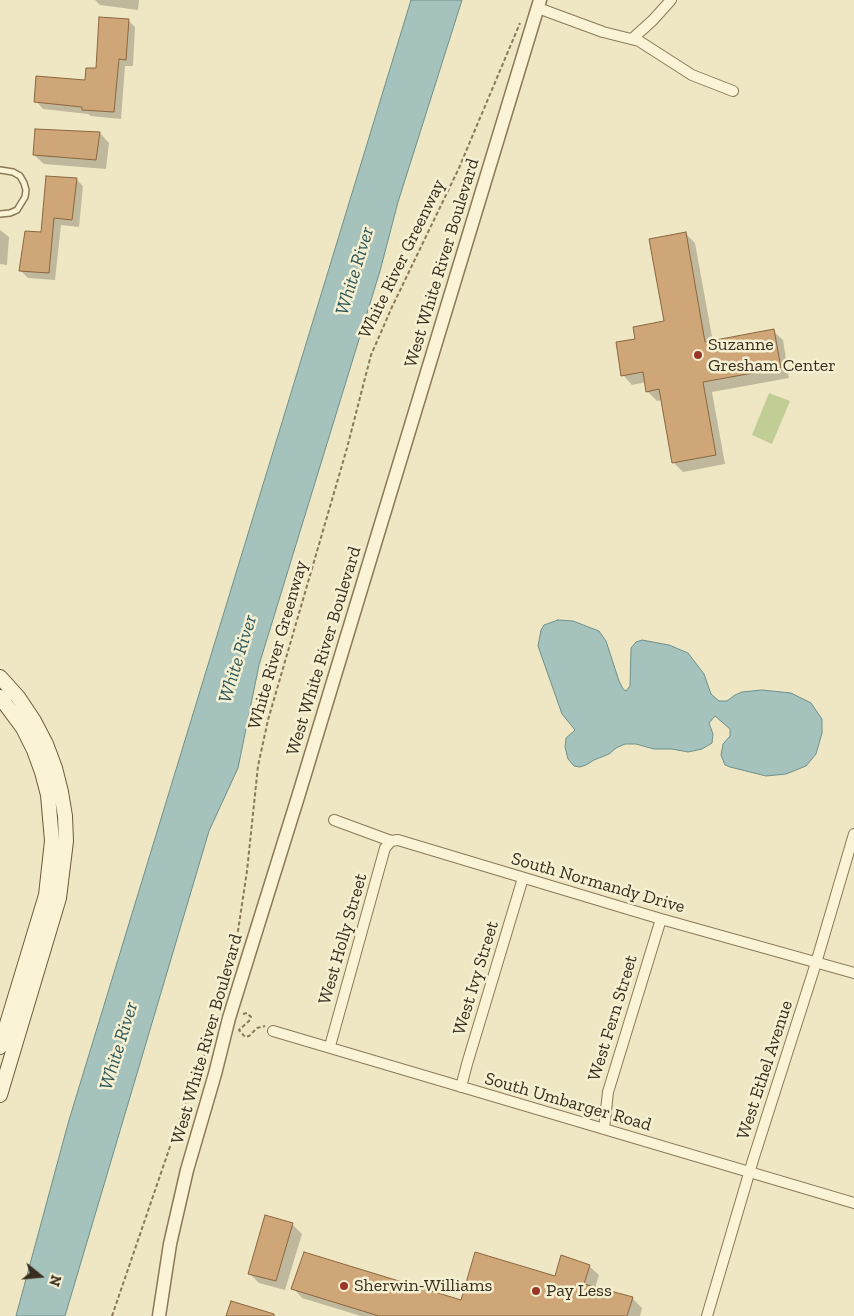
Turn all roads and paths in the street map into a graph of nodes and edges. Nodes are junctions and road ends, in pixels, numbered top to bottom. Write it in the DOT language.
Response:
graph roads {
  1 [pos="671,0"];
  2 [pos="539,4"];
  3 [pos="521,20"];
  4 [pos="632,39"];
  5 [pos="733,91"];
  6 [pos="0,170"];
  7 [pos="0,214"];
  8 [pos="0,676"];
  9 [pos="0,698"];
  10 [pos="334,820"];
  11 [pos="854,834"];
  12 [pos="391,842"];
  13 [pos="522,878"];
  14 [pos="661,919"];
  15 [pos="816,963"];
  16 [pos="232,968"];
  17 [pos="854,973"];
  18 [pos="229,1018"];
  19 [pos="274,1031"];
  20 [pos="213,1034"];
  21 [pos="330,1046"];
  22 [pos="0,1047"];
  23 [pos="461,1087"];
  24 [pos="0,1095"];
  25 [pos="604,1129"];
  26 [pos="750,1172"];
  27 [pos="854,1203"];
  28 [pos="112,1316"];
  29 [pos="159,1316"];
  30 [pos="707,1316"];
  1 -- 4 [label="street"];
  2 -- 4 [label="street"];
  2 -- 18 [label="street, West White River Boulevard"];
  3 -- 16 [label="path, White River Greenway"];
  4 -- 5 [label="street"];
  6 -- 7 [label="lane"];
  8 -- 24 [label="main road"];
  9 -- 22 [label="main road"];
  10 -- 12 [label="street, South Normandy Drive"];
  11 -- 15 [label="street, West Ethel Avenue"];
  12 -- 13 [label="street, South Normandy Drive"];
  12 -- 21 [label="street, West Holly Street"];
  13 -- 14 [label="street, South Normandy Drive"];
  13 -- 23 [label="street, West Ivy Street"];
  14 -- 15 [label="street, South Normandy Drive"];
  14 -- 25 [label="street, West Fern Street"];
  15 -- 17 [label="street, South Normandy Drive"];
  15 -- 26 [label="street, West Ethel Avenue"];
  18 -- 19 [label="path"];
  18 -- 29 [label="street, West White River Boulevard"];
  19 -- 21 [label="street, South Umbarger Road"];
  20 -- 28 [label="path"];
  21 -- 23 [label="street, South Umbarger Road"];
  23 -- 25 [label="street, South Umbarger Road"];
  25 -- 26 [label="street, South Umbarger Road"];
  26 -- 27 [label="street, South Umbarger Road"];
  26 -- 30 [label="street, West Ethel Avenue"];
}
